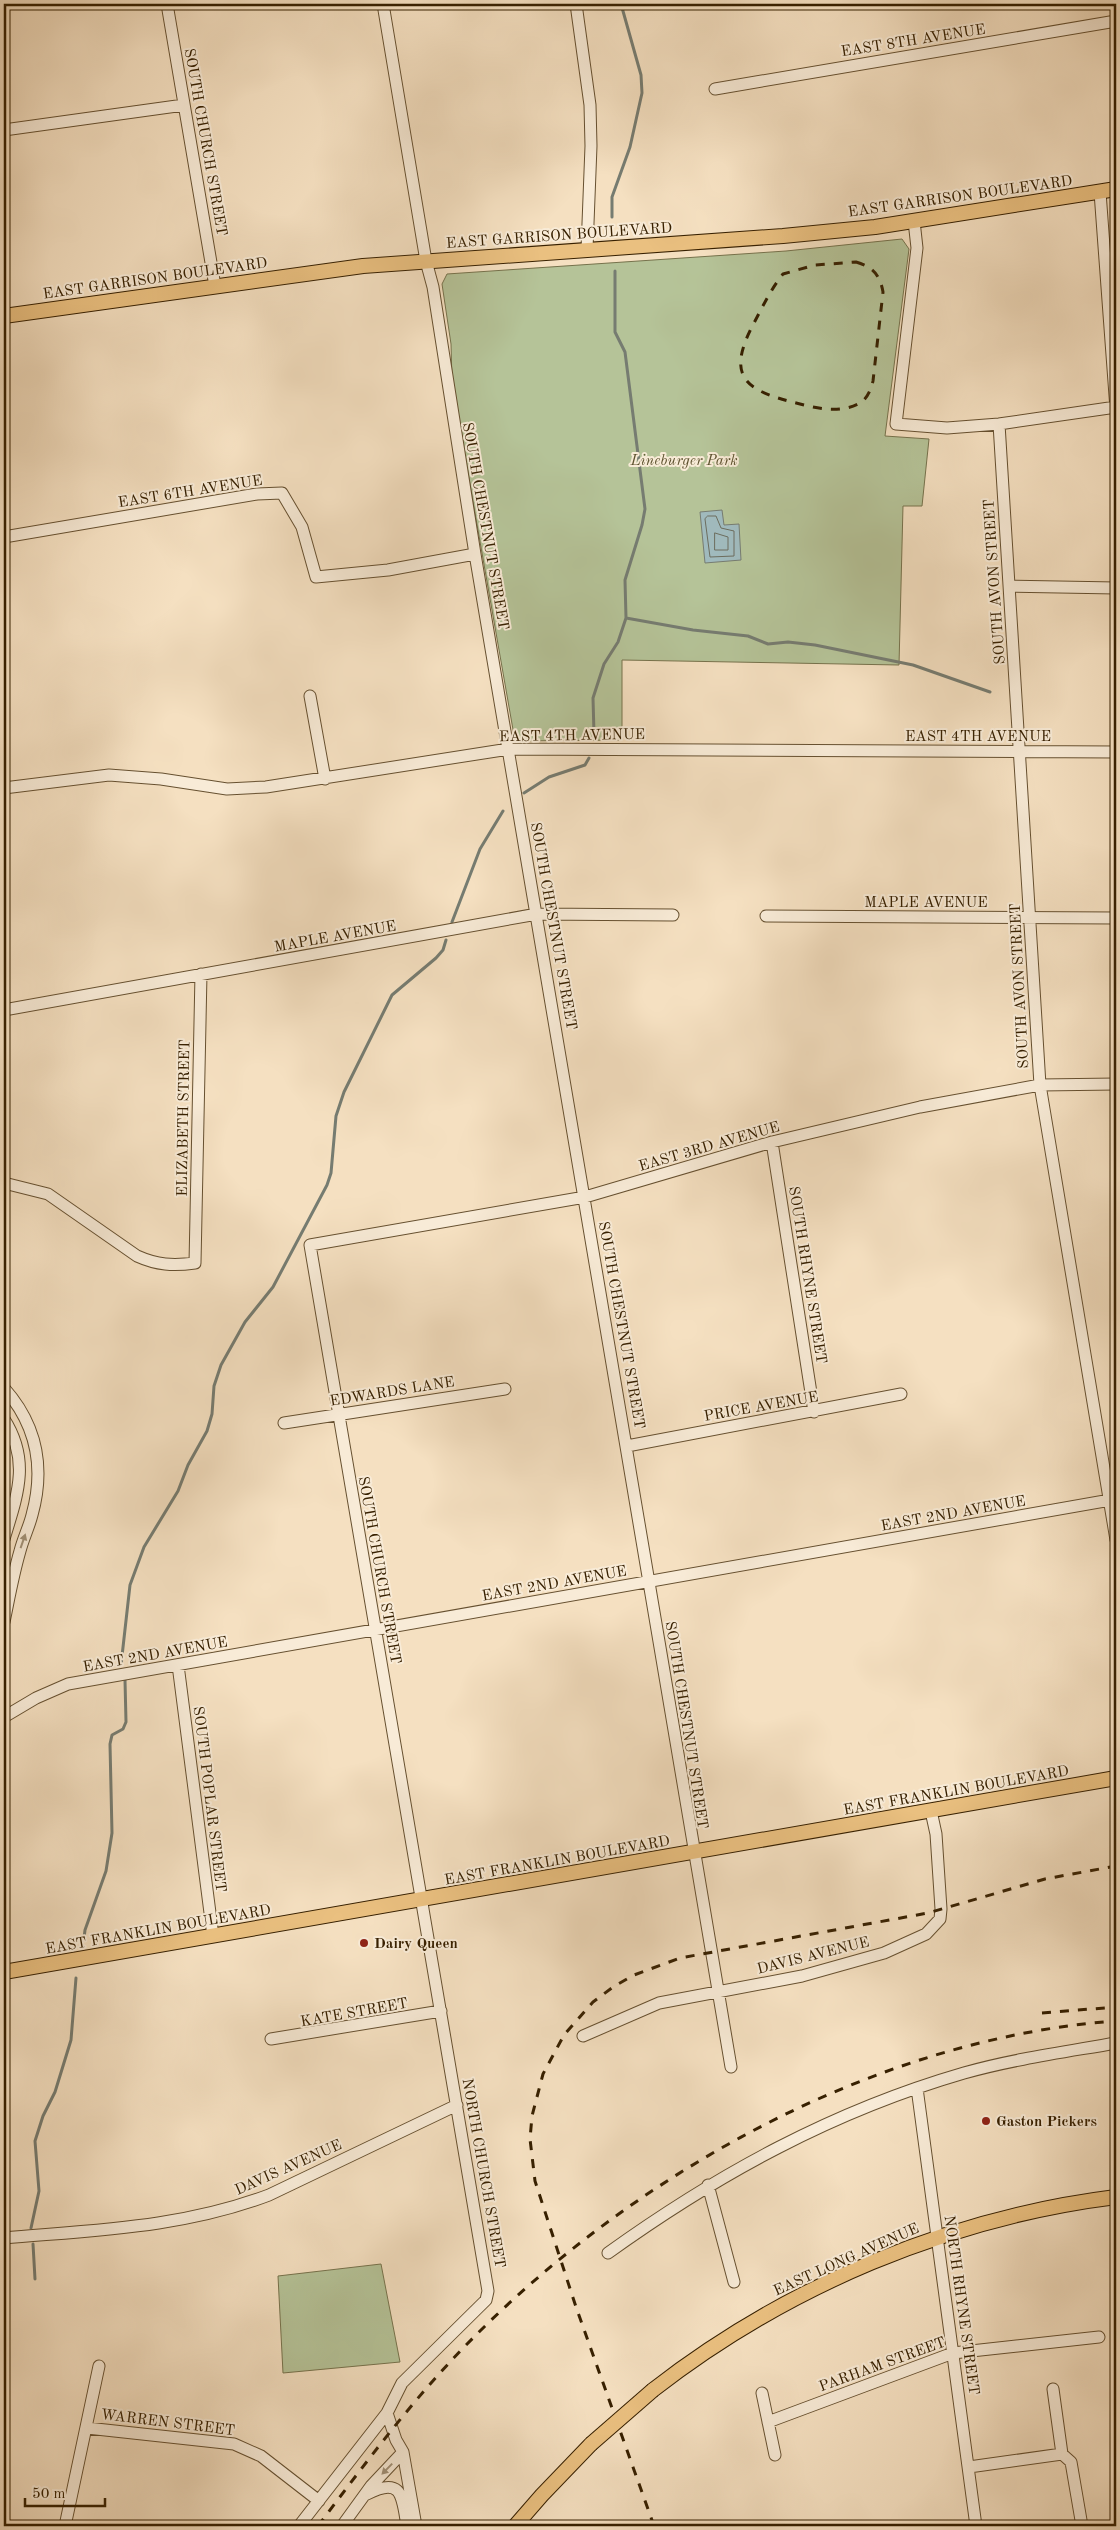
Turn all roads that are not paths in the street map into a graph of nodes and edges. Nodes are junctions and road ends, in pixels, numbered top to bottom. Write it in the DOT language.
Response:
graph roads {
  1 [pos="167,4"];
  2 [pos="383,4"];
  3 [pos="576,4"];
  4 [pos="1116,21"];
  5 [pos="715,89"];
  6 [pos="184,105"];
  7 [pos="4,130"];
  8 [pos="1116,189"];
  9 [pos="1100,192"];
  10 [pos="914,221"];
  11 [pos="587,249"];
  12 [pos="426,261"];
  13 [pos="215,286"];
  14 [pos="4,316"];
  15 [pos="1116,408"];
  16 [pos="999,424"];
  17 [pos="4,537"];
  18 [pos="474,554"];
  19 [pos="1009,586"];
  20 [pos="1116,588"];
  21 [pos="310,696"];
  22 [pos="509,749"];
  23 [pos="1020,751"];
  24 [pos="1116,752"];
  25 [pos="325,779"];
  26 [pos="4,788"];
  27 [pos="536,914"];
  28 [pos="673,915"];
  29 [pos="766,916"];
  30 [pos="1030,917"];
  31 [pos="1116,918"];
  32 [pos="201,974"];
  33 [pos="4,1010"];
  34 [pos="1116,1084"];
  35 [pos="1040,1085"];
  36 [pos="772,1142"];
  37 [pos="4,1183"];
  38 [pos="585,1197"];
  39 [pos="310,1245"];
  40 [pos="4,1388"];
  41 [pos="505,1389"];
  42 [pos="901,1394"];
  43 [pos="814,1412"];
  44 [pos="338,1414"];
  45 [pos="4,1419"];
  46 [pos="284,1423"];
  47 [pos="627,1446"];
  48 [pos="1113,1500"];
  49 [pos="4,1540"];
  50 [pos="1116,1540"];
  51 [pos="648,1582"];
  52 [pos="4,1622"];
  53 [pos="375,1630"];
  54 [pos="178,1665"];
  55 [pos="4,1717"];
  56 [pos="1116,1778"];
  57 [pos="931,1811"];
  58 [pos="693,1853"];
  59 [pos="422,1901"];
  60 [pos="213,1936"];
  61 [pos="4,1972"];
  62 [pos="716,1992"];
  63 [pos="441,2011"];
  64 [pos="583,2036"];
  65 [pos="272,2039"];
  66 [pos="1116,2043"];
  67 [pos="730,2066"];
  68 [pos="917,2088"];
  69 [pos="457,2105"];
  70 [pos="708,2185"];
  71 [pos="1116,2197"];
  72 [pos="937,2237"];
  73 [pos="4,2238"];
  74 [pos="608,2253"];
  75 [pos="734,2282"];
  76 [pos="1099,2337"];
  77 [pos="953,2353"];
  78 [pos="99,2366"];
  79 [pos="1053,2389"];
  80 [pos="762,2393"];
  81 [pos="386,2413"];
  82 [pos="768,2422"];
  83 [pos="87,2428"];
  84 [pos="403,2452"];
  85 [pos="1062,2454"];
  86 [pos="775,2456"];
  87 [pos="969,2467"];
  88 [pos="364,2496"];
  89 [pos="319,2501"];
  90 [pos="65,2526"];
  91 [pos="299,2526"];
  92 [pos="342,2526"];
  93 [pos="407,2526"];
  94 [pos="416,2526"];
  95 [pos="515,2526"];
  96 [pos="976,2526"];
  97 [pos="1082,2526"];
  1 -- 6 [label="street, SOUTH CHURCH STREET"];
  2 -- 12 [label="street, SOUTH CHESTNUT STREET"];
  3 -- 11 [label="street"];
  4 -- 5 [label="street, EAST 8TH AVENUE"];
  6 -- 7 [label="street"];
  6 -- 13 [label="street, SOUTH CHURCH STREET"];
  8 -- 9 [label="main road, EAST GARRISON BOULEVARD"];
  9 -- 10 [label="main road, EAST GARRISON BOULEVARD"];
  9 -- 15 [label="street"];
  10 -- 11 [label="main road, EAST GARRISON BOULEVARD"];
  10 -- 16 [label="street"];
  11 -- 12 [label="main road, EAST GARRISON BOULEVARD"];
  12 -- 13 [label="main road, EAST GARRISON BOULEVARD"];
  12 -- 18 [label="street, SOUTH CHESTNUT STREET"];
  13 -- 14 [label="main road, EAST GARRISON BOULEVARD"];
  15 -- 16 [label="street"];
  16 -- 19 [label="street, SOUTH AVON STREET"];
  17 -- 18 [label="street, EAST 6TH AVENUE"];
  18 -- 22 [label="street, SOUTH CHESTNUT STREET"];
  19 -- 20 [label="street"];
  19 -- 23 [label="street, SOUTH AVON STREET"];
  21 -- 25 [label="street"];
  22 -- 23 [label="street, EAST 4TH AVENUE"];
  22 -- 25 [label="street, EAST 4TH AVENUE"];
  22 -- 27 [label="street, SOUTH CHESTNUT STREET"];
  23 -- 24 [label="street, EAST 4TH AVENUE"];
  23 -- 30 [label="street, SOUTH AVON STREET"];
  25 -- 26 [label="street, EAST 4TH AVENUE"];
  27 -- 28 [label="street, MAPLE AVENUE"];
  27 -- 32 [label="street, MAPLE AVENUE"];
  27 -- 38 [label="street, SOUTH CHESTNUT STREET"];
  29 -- 30 [label="street, MAPLE AVENUE"];
  30 -- 31 [label="street, MAPLE AVENUE"];
  30 -- 35 [label="street, SOUTH AVON STREET"];
  32 -- 33 [label="street, MAPLE AVENUE"];
  32 -- 37 [label="street, ELIZABETH STREET"];
  34 -- 35 [label="street, EAST 3RD AVENUE"];
  35 -- 36 [label="street, EAST 3RD AVENUE"];
  35 -- 48 [label="street, SOUTH AVON STREET"];
  36 -- 38 [label="street, EAST 3RD AVENUE"];
  36 -- 43 [label="street, SOUTH RHYNE STREET"];
  38 -- 39 [label="street, EAST 3RD AVENUE"];
  38 -- 47 [label="street, SOUTH CHESTNUT STREET"];
  39 -- 44 [label="street, SOUTH CHURCH STREET"];
  52 -- 40 [label="street, one-way"];
  41 -- 44 [label="street, EDWARDS LANE"];
  42 -- 43 [label="street, PRICE AVENUE"];
  43 -- 47 [label="street, PRICE AVENUE"];
  44 -- 46 [label="street, EDWARDS LANE"];
  44 -- 53 [label="street, SOUTH CHURCH STREET"];
  45 -- 49 [label="street"];
  47 -- 51 [label="street, SOUTH CHESTNUT STREET"];
  48 -- 50 [label="street, SOUTH AVON STREET"];
  48 -- 51 [label="street, EAST 2ND AVENUE"];
  51 -- 53 [label="street, EAST 2ND AVENUE"];
  51 -- 58 [label="street, SOUTH CHESTNUT STREET"];
  53 -- 54 [label="street, EAST 2ND AVENUE"];
  53 -- 59 [label="street, SOUTH CHURCH STREET"];
  54 -- 55 [label="street, EAST 2ND AVENUE"];
  54 -- 60 [label="street, SOUTH POPLAR STREET"];
  56 -- 57 [label="main road, EAST FRANKLIN BOULEVARD"];
  57 -- 58 [label="main road, EAST FRANKLIN BOULEVARD"];
  57 -- 62 [label="street, DAVIS AVENUE"];
  58 -- 59 [label="main road, EAST FRANKLIN BOULEVARD"];
  58 -- 62 [label="street, SOUTH CHESTNUT STREET"];
  59 -- 60 [label="main road, EAST FRANKLIN BOULEVARD"];
  59 -- 63 [label="street, NORTH CHURCH STREET"];
  60 -- 61 [label="main road, EAST FRANKLIN BOULEVARD"];
  62 -- 64 [label="street, DAVIS AVENUE"];
  62 -- 67 [label="street, SOUTH CHESTNUT STREET"];
  63 -- 65 [label="street, KATE STREET"];
  63 -- 69 [label="street, NORTH CHURCH STREET"];
  66 -- 68 [label="street"];
  68 -- 70 [label="street"];
  68 -- 72 [label="street, NORTH RHYNE STREET"];
  69 -- 73 [label="street, DAVIS AVENUE"];
  69 -- 81 [label="street, NORTH CHURCH STREET"];
  70 -- 74 [label="street"];
  70 -- 75 [label="street"];
  71 -- 72 [label="main road, EAST LONG AVENUE"];
  72 -- 77 [label="street, NORTH RHYNE STREET"];
  72 -- 95 [label="main road, EAST LONG AVENUE, bridge"];
  76 -- 77 [label="street, PARHAM STREET"];
  77 -- 82 [label="street, PARHAM STREET"];
  77 -- 87 [label="street, NORTH RHYNE STREET"];
  78 -- 83 [label="street"];
  79 -- 85 [label="street"];
  80 -- 82 [label="street"];
  81 -- 84 [label="street"];
  81 -- 89 [label="street"];
  82 -- 86 [label="street"];
  83 -- 89 [label="street, WARREN STREET"];
  83 -- 90 [label="street"];
  84 -- 88 [label="street, one-way"];
  84 -- 94 [label="street"];
  85 -- 87 [label="street"];
  85 -- 97 [label="street"];
  87 -- 96 [label="street, NORTH RHYNE STREET"];
  88 -- 92 [label="street"];
  88 -- 93 [label="street"];
  89 -- 91 [label="street"];
}
